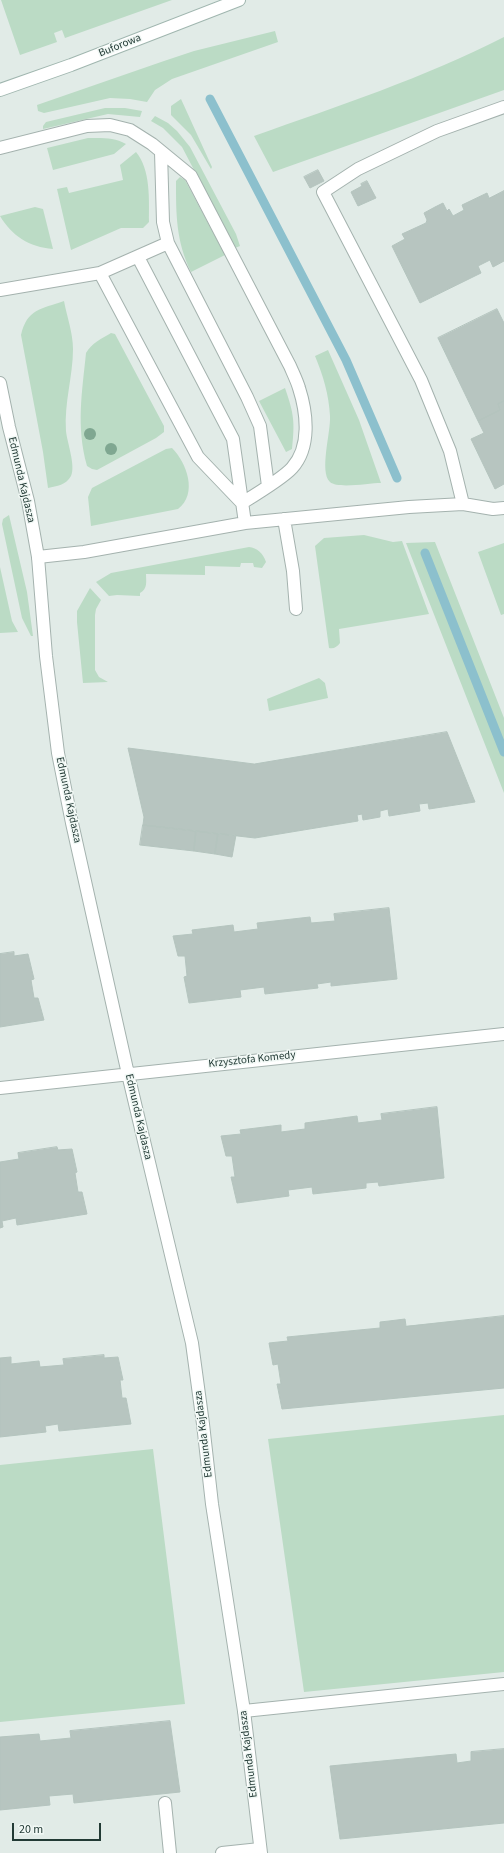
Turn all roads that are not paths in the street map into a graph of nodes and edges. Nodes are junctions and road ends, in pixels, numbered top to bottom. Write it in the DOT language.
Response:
graph roads {
  1 [pos="239,0"];
  2 [pos="0,90"];
  3 [pos="504,107"];
  4 [pos="0,148"];
  5 [pos="161,152"];
  6 [pos="168,243"];
  7 [pos="138,257"];
  8 [pos="100,273"];
  9 [pos="0,290"];
  10 [pos="0,383"];
  11 [pos="268,486"];
  12 [pos="242,503"];
  13 [pos="463,504"];
  14 [pos="504,508"];
  15 [pos="284,519"];
  16 [pos="245,523"];
  17 [pos="38,557"];
  18 [pos="296,609"];
  19 [pos="504,1034"];
  20 [pos="128,1074"];
  21 [pos="0,1088"];
  22 [pos="504,1684"];
  23 [pos="244,1711"];
  24 [pos="164,1803"];
  25 [pos="261,1851"];
  26 [pos="170,1853"];
  27 [pos="222,1853"];
  1 -- 2 [label="street, Buforowa"];
  3 -- 13 [label="street"];
  4 -- 5 [label="street"];
  5 -- 6 [label="street"];
  5 -- 11 [label="street"];
  6 -- 7 [label="street"];
  6 -- 11 [label="street"];
  7 -- 8 [label="street"];
  7 -- 12 [label="street"];
  8 -- 9 [label="street"];
  8 -- 12 [label="street"];
  10 -- 17 [label="street, Edmunda Kajdasza"];
  11 -- 12 [label="street"];
  12 -- 16 [label="street"];
  13 -- 14 [label="street"];
  13 -- 15 [label="street"];
  15 -- 16 [label="street"];
  15 -- 18 [label="street"];
  16 -- 17 [label="street"];
  17 -- 20 [label="street, Edmunda Kajdasza"];
  19 -- 20 [label="street, Krzysztofa Komedy"];
  20 -- 21 [label="street, Krzysztofa Komedy"];
  20 -- 23 [label="street, Edmunda Kajdasza"];
  22 -- 23 [label="street"];
  23 -- 25 [label="street, Edmunda Kajdasza"];
  24 -- 26 [label="street"];
  25 -- 27 [label="street"];
}
